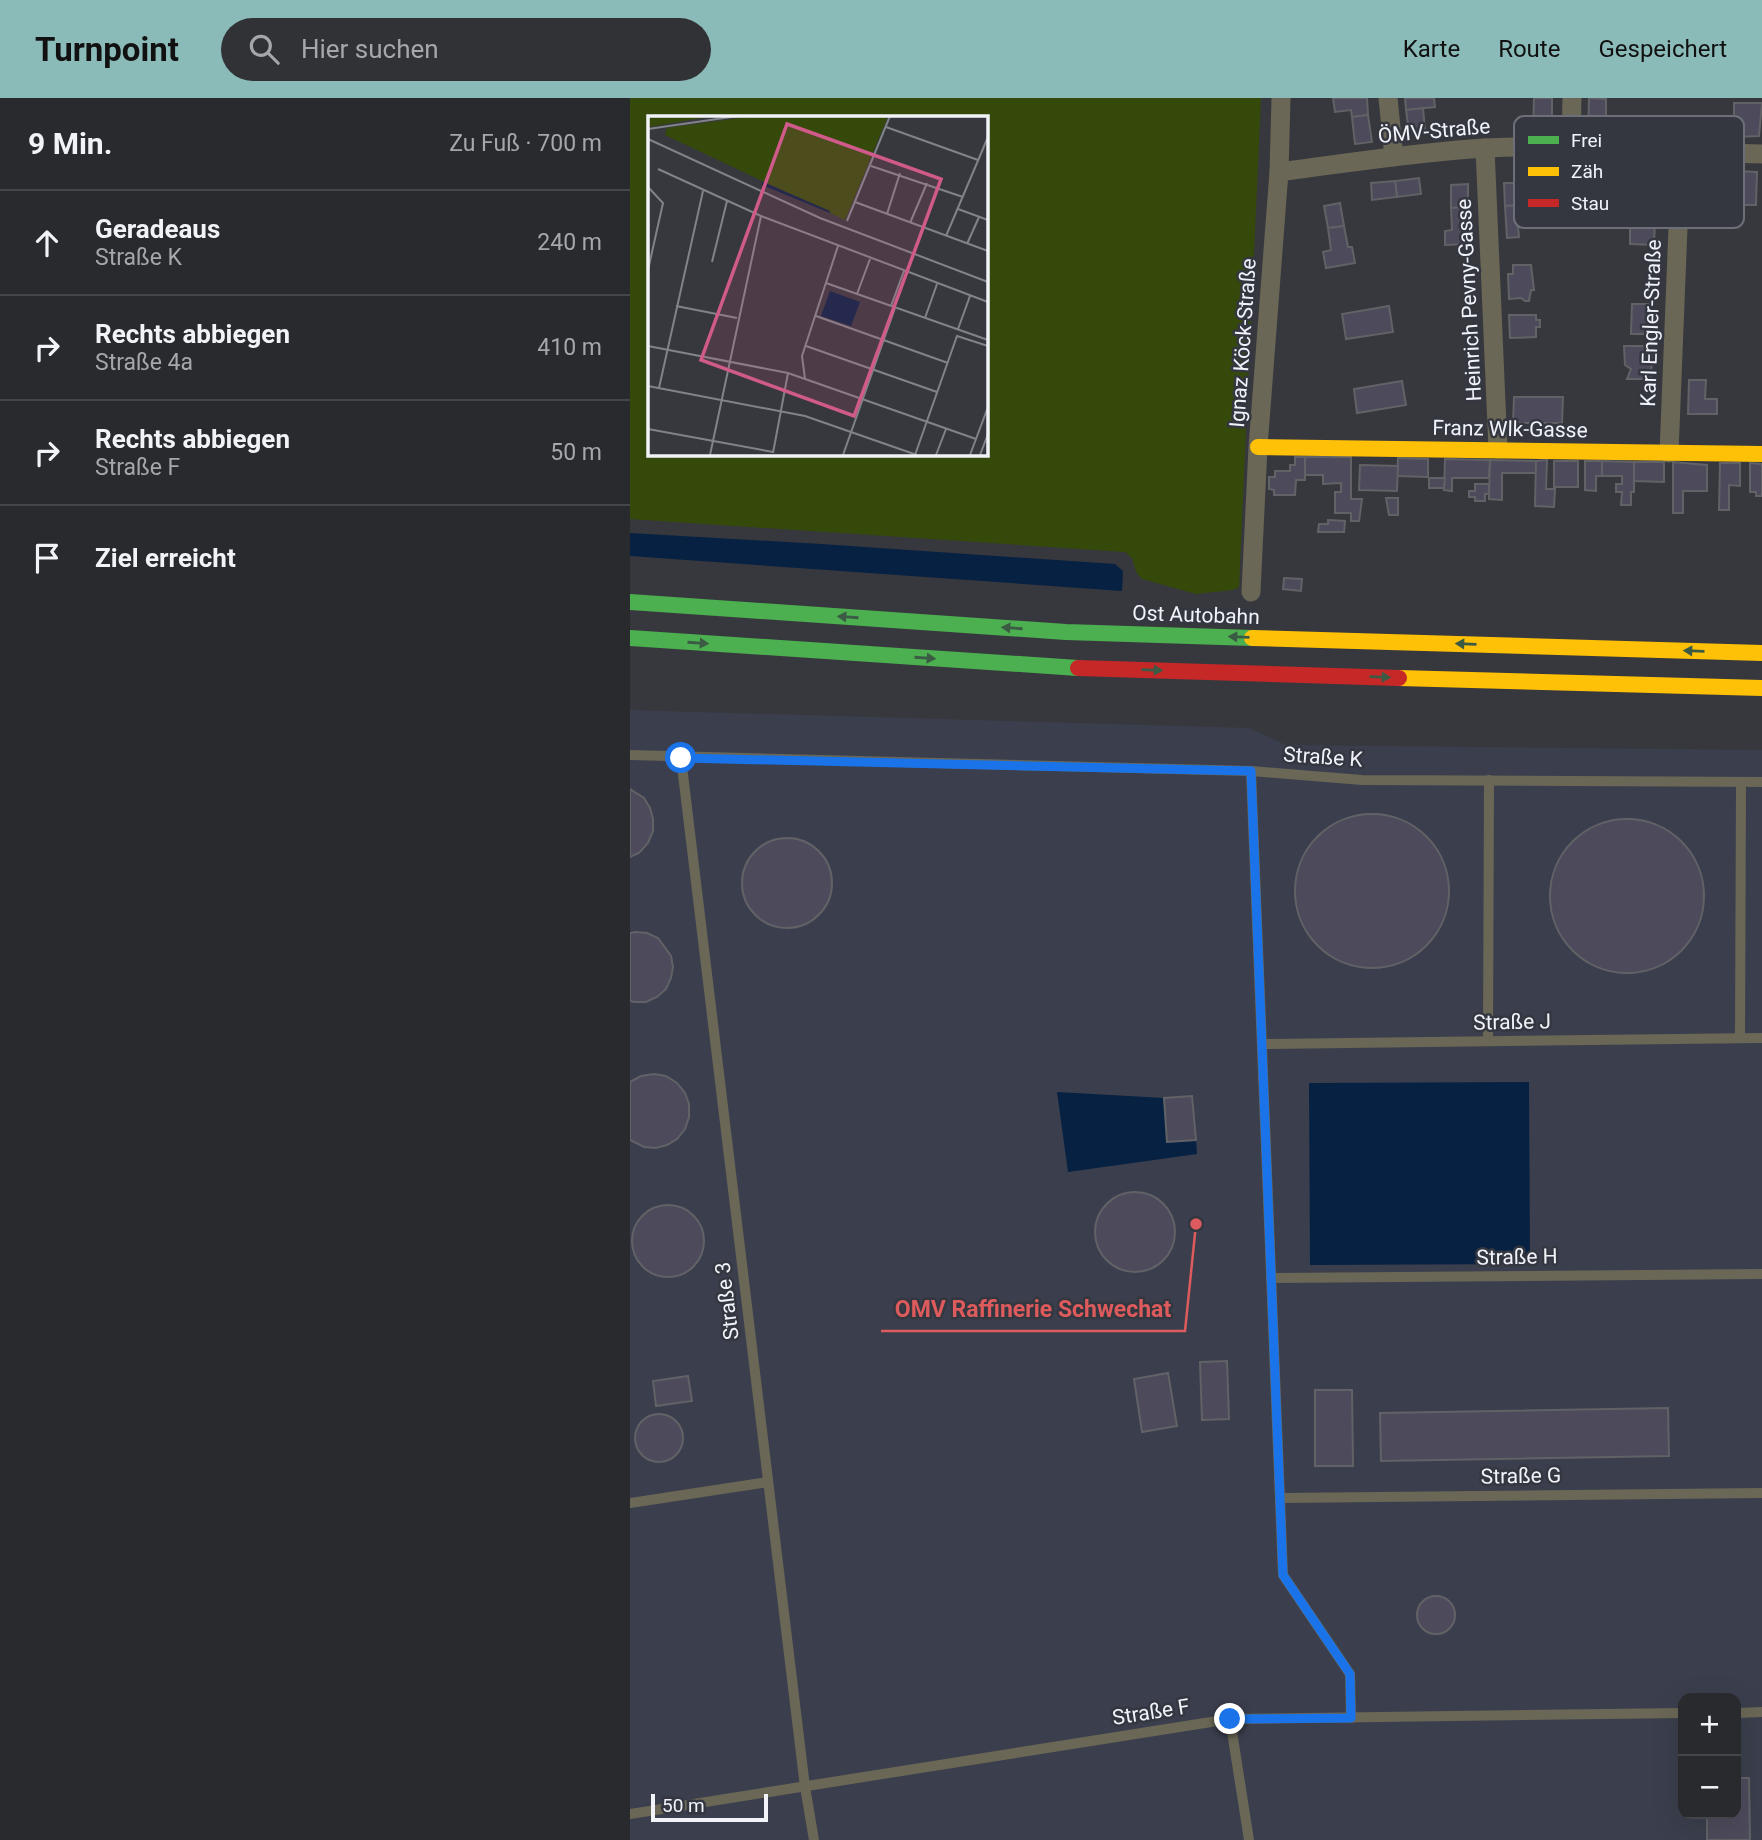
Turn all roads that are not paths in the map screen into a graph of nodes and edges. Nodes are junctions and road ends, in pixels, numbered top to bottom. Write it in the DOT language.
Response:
graph roads {
  1 [pos="1280,98"];
  2 [pos="1388,98"];
  3 [pos="1572,98"];
  4 [pos="1572,116"];
  5 [pos="1514,147"];
  6 [pos="1485,148"];
  7 [pos="1744,154"];
  8 [pos="1762,154"];
  9 [pos="1394,157"];
  10 [pos="1279,172"];
  11 [pos="1678,228"];
  12 [pos="1258,447"];
  13 [pos="1498,449"];
  14 [pos="1669,453"];
  15 [pos="1762,454"];
  16 [pos="1251,592"];
  17 [pos="630,602"];
  18 [pos="630,638"];
  19 [pos="1762,653"];
  20 [pos="1762,688"];
  21 [pos="630,755"];
  22 [pos="681,758"];
  23 [pos="1251,771"];
  24 [pos="1489,780"];
  25 [pos="1741,782"];
  26 [pos="1762,782"];
  27 [pos="1740,1038"];
  28 [pos="1762,1038"];
  29 [pos="1488,1041"];
  30 [pos="1263,1045"];
  31 [pos="1762,1274"];
  32 [pos="1273,1278"];
  33 [pos="768,1482"];
  34 [pos="1762,1493"];
  35 [pos="1281,1498"];
  36 [pos="630,1503"];
  37 [pos="1762,1712"];
  38 [pos="1678,1713"];
  39 [pos="1741,1713"];
  40 [pos="1351,1718"];
  41 [pos="1230,1719"];
  42 [pos="805,1787"];
  43 [pos="630,1814"];
  44 [pos="814,1840"];
  45 [pos="1250,1840"];
  1 -- 10 [label="street, Ignaz Köck-Straße"];
  2 -- 9 [label="street"];
  3 -- 4 [label="street"];
  5 -- 6 [label="street, ÖMV-Straße"];
  6 -- 9 [label="street, ÖMV-Straße"];
  6 -- 13 [label="street, Heinrich Pevny-Gasse"];
  7 -- 8 [label="street, ÖMV-Straße"];
  9 -- 10 [label="street, ÖMV-Straße"];
  10 -- 12 [label="street, Ignaz Köck-Straße"];
  11 -- 14 [label="street, Karl Engler-Straße"];
  12 -- 13 [label="main road, Franz Wlk-Gasse"];
  12 -- 16 [label="street, Ignaz Köck-Straße"];
  13 -- 14 [label="main road, Franz Wlk-Gasse"];
  14 -- 15 [label="main road, Franz Wlk-Gasse"];
  19 -- 17 [label="main road, Ost Autobahn, one-way"];
  18 -- 20 [label="main road, one-way"];
  21 -- 22 [label="lane, Straße K"];
  22 -- 23 [label="lane, Straße K"];
  22 -- 33 [label="lane, Straße 3"];
  23 -- 24 [label="lane, Straße K"];
  23 -- 30 [label="lane"];
  24 -- 25 [label="lane, Straße K"];
  24 -- 29 [label="lane"];
  25 -- 26 [label="lane, Straße K"];
  25 -- 27 [label="lane"];
  27 -- 28 [label="lane, Straße J"];
  27 -- 29 [label="lane, Straße J"];
  29 -- 30 [label="lane, Straße J"];
  30 -- 32 [label="lane"];
  31 -- 32 [label="lane, Straße H"];
  32 -- 35 [label="lane"];
  33 -- 36 [label="lane"];
  33 -- 42 [label="lane, Straße 3"];
  34 -- 35 [label="lane, Straße G"];
  35 -- 40 [label="lane"];
  37 -- 39 [label="lane"];
  38 -- 40 [label="lane, Straße F"];
  40 -- 41 [label="lane, Straße F"];
  41 -- 42 [label="lane, Straße F"];
  41 -- 45 [label="lane"];
  42 -- 43 [label="lane, Straße F"];
  42 -- 44 [label="lane, Straße 3"];
}
